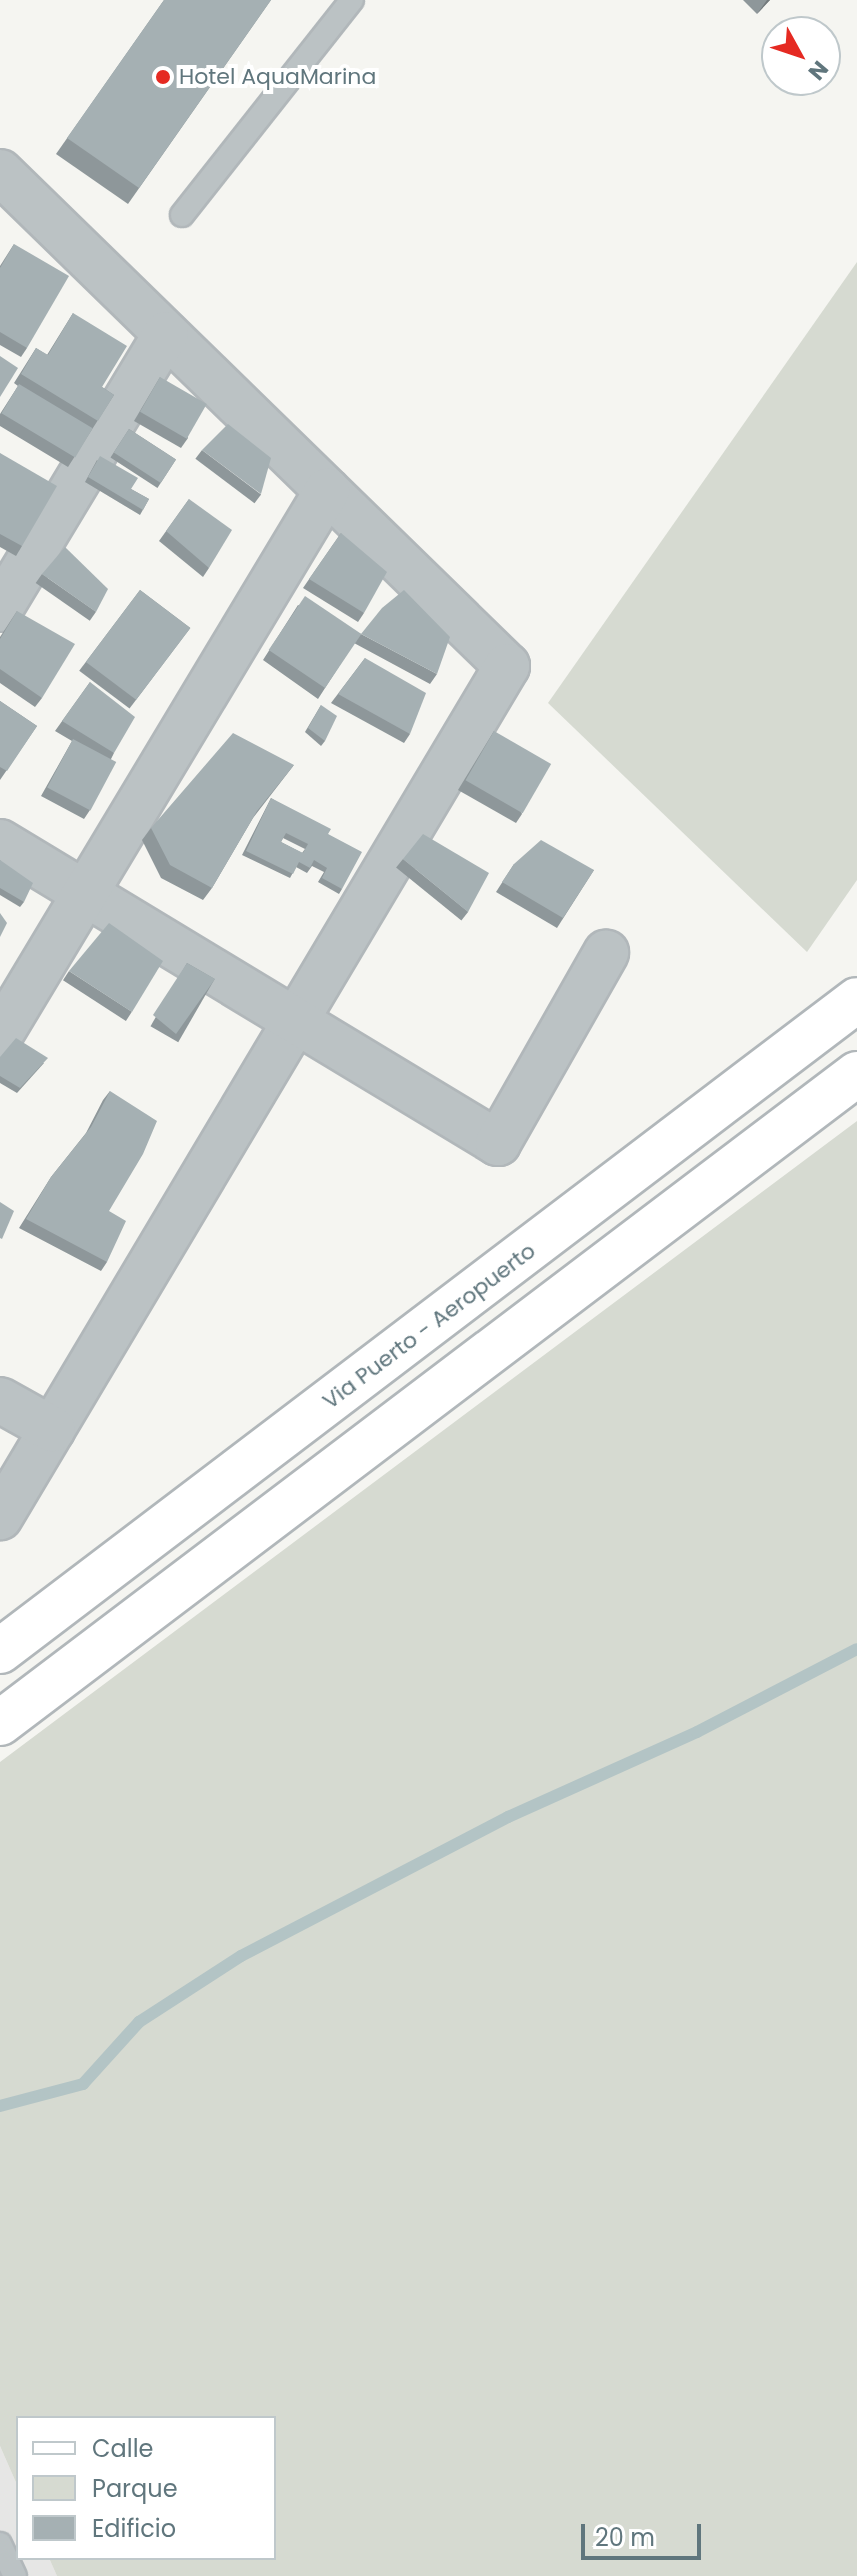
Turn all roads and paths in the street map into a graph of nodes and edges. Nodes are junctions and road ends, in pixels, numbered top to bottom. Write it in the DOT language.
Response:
graph roads {
  1 [pos="352,0"];
  2 [pos="0,172"];
  3 [pos="182,215"];
  4 [pos="166,334"];
  5 [pos="327,491"];
  6 [pos="0,609"];
  7 [pos="0,842"];
  8 [pos="84,892"];
  9 [pos="606,953"];
  10 [pos="857,1000"];
  11 [pos="298,1021"];
  12 [pos="0,1035"];
  13 [pos="857,1074"];
  14 [pos="0,1400"];
  15 [pos="52,1429"];
  16 [pos="0,1517"];
  17 [pos="0,1651"];
  18 [pos="0,1723"];
  19 [pos="0,2544"];
  20 [pos="15,2576"];
  1 -- 3 [label="lane"];
  2 -- 4 [label="street"];
  4 -- 5 [label="street"];
  4 -- 6 [label="street"];
  5 -- 8 [label="street"];
  5 -- 11 [label="street"];
  7 -- 8 [label="street"];
  8 -- 11 [label="street"];
  8 -- 12 [label="street"];
  9 -- 11 [label="street"];
  10 -- 17 [label="main road, Via Puerto - Aeropuerto"];
  11 -- 15 [label="street"];
  13 -- 18 [label="main road"];
  14 -- 15 [label="street"];
  15 -- 16 [label="street"];
  19 -- 20 [label="lane"];
}
